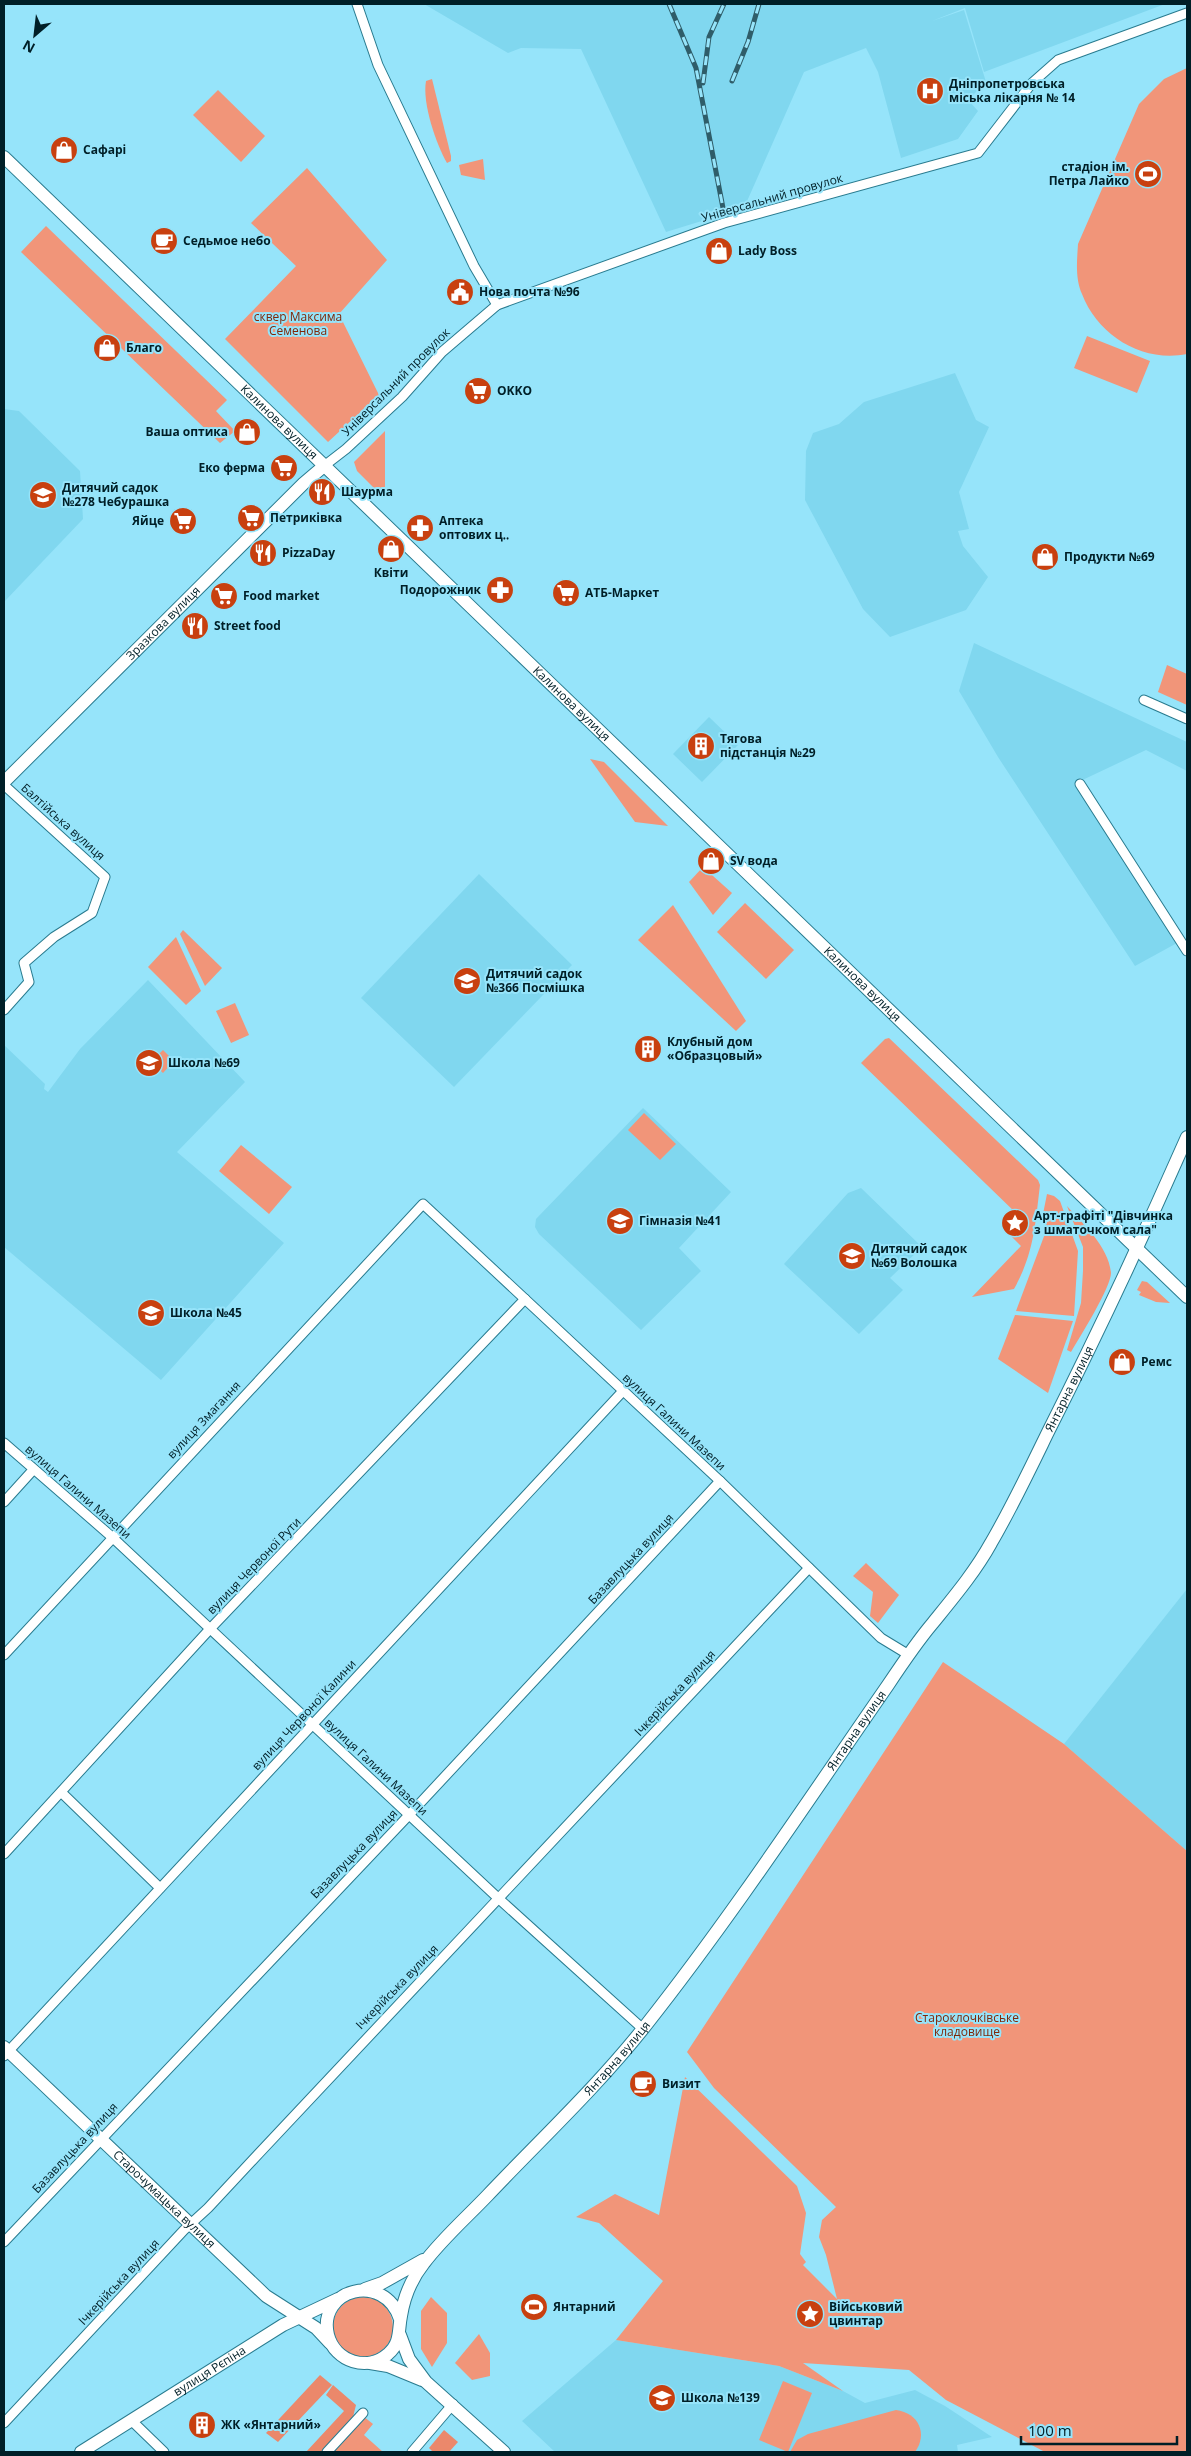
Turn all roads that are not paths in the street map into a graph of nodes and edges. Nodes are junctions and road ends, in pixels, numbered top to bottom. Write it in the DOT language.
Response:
graph roads {
  1 [pos="356,4"];
  2 [pos="1187,13"];
  3 [pos="4,157"];
  4 [pos="497,305"];
  5 [pos="324,466"];
  6 [pos="1144,700"];
  7 [pos="1187,719"];
  8 [pos="4,783"];
  9 [pos="1080,784"];
  10 [pos="1187,951"];
  11 [pos="4,1010"];
  12 [pos="1187,1137"];
  13 [pos="423,1204"];
  14 [pos="1138,1249"];
  15 [pos="1187,1297"];
  16 [pos="525,1299"];
  17 [pos="623,1392"];
  18 [pos="4,1443"];
  19 [pos="33,1470"];
  20 [pos="720,1481"];
  21 [pos="4,1502"];
  22 [pos="112,1537"];
  23 [pos="808,1568"];
  24 [pos="209,1630"];
  25 [pos="4,1654"];
  26 [pos="908,1655"];
  27 [pos="312,1724"];
  28 [pos="62,1793"];
  29 [pos="409,1815"];
  30 [pos="4,1854"];
  31 [pos="160,1888"];
  32 [pos="498,1898"];
  33 [pos="643,2029"];
  34 [pos="5,2051"];
  35 [pos="101,2139"];
  36 [pos="191,2224"];
  37 [pos="4,2242"];
  38 [pos="427,2258"];
  39 [pos="362,2290"];
  40 [pos="343,2296"];
  41 [pos="297,2317"];
  42 [pos="400,2319"];
  43 [pos="400,2335"];
  44 [pos="332,2345"];
  45 [pos="370,2363"];
  46 [pos="426,2382"];
  47 [pos="453,2404"];
  48 [pos="363,2413"];
  49 [pos="132,2421"];
  50 [pos="4,2423"];
  51 [pos="81,2452"];
  52 [pos="164,2452"];
  53 [pos="327,2452"];
  54 [pos="412,2452"];
  55 [pos="504,2452"];
  1 -- 4 [label="street"];
  2 -- 4 [label="street, Універсальний провулок"];
  3 -- 5 [label="main road, Калинова вулиця"];
  4 -- 5 [label="street, Універсальний провулок"];
  5 -- 8 [label="main road, Зразкова вулиця"];
  5 -- 14 [label="main road, Калинова вулиця"];
  6 -- 7 [label="street"];
  8 -- 11 [label="street, Балтійська вулиця"];
  9 -- 10 [label="street"];
  12 -- 14 [label="main road, Янтарна вулиця"];
  13 -- 16 [label="street, вулиця Галини Мазепи"];
  13 -- 22 [label="street, вулиця Змагання"];
  14 -- 15 [label="main road, Калинова вулиця"];
  14 -- 26 [label="main road, Янтарна вулиця"];
  16 -- 17 [label="street, вулиця Галини Мазепи"];
  16 -- 24 [label="street, вулиця Червоної Рути"];
  17 -- 20 [label="street, вулиця Галини Мазепи"];
  17 -- 27 [label="street, вулиця Червоної Калини"];
  18 -- 19 [label="street, вулиця Галини Мазепи"];
  19 -- 21 [label="street"];
  19 -- 22 [label="street, вулиця Галини Мазепи"];
  20 -- 23 [label="street, вулиця Галини Мазепи"];
  20 -- 29 [label="street, Базавлуцька вулиця"];
  22 -- 24 [label="street, вулиця Галини Мазепи"];
  22 -- 25 [label="street, вулиця Змагання"];
  23 -- 26 [label="street, вулиця Галини Мазепи"];
  23 -- 32 [label="street, Ічкерійська вулиця"];
  24 -- 27 [label="street, вулиця Галини Мазепи"];
  24 -- 28 [label="street, вулиця Червоної Рути"];
  26 -- 33 [label="main road, Янтарна вулиця"];
  27 -- 29 [label="street, вулиця Галини Мазепи"];
  27 -- 31 [label="street, вулиця Червоної Калини"];
  28 -- 30 [label="street, вулиця Червоної Рути"];
  28 -- 31 [label="street"];
  29 -- 32 [label="street, вулиця Галини Мазепи"];
  29 -- 35 [label="street, Базавлуцька вулиця"];
  31 -- 34 [label="street, вулиця Червоної Калини"];
  32 -- 33 [label="street, вулиця Галини Мазепи"];
  32 -- 36 [label="street, Ічкерійська вулиця"];
  33 -- 38 [label="main road, Янтарна вулиця"];
  34 -- 35 [label="main road, Старочумацька вулиця"];
  35 -- 36 [label="main road, Старочумацька вулиця"];
  35 -- 37 [label="street, Базавлуцька вулиця"];
  36 -- 41 [label="main road, Старочумацька вулиця"];
  36 -- 50 [label="street, Ічкерійська вулиця"];
  38 -- 39 [label="main road, Янтарна вулиця"];
  38 -- 42 [label="main road, Янтарна вулиця"];
  39 -- 40 [label="main road"];
  39 -- 42 [label="main road"];
  40 -- 41 [label="main road, вулиця Рєпіна"];
  40 -- 44 [label="main road"];
  41 -- 44 [label="main road, Старочумацька вулиця"];
  41 -- 49 [label="main road, вулиця Рєпіна"];
  42 -- 43 [label="main road, Старочумацька вулиця"];
  43 -- 45 [label="main road"];
  43 -- 46 [label="main road, Старочумацька вулиця"];
  44 -- 45 [label="main road, Старочумацька вулиця"];
  45 -- 46 [label="main road, Старочумацька вулиця"];
  46 -- 47 [label="main road, Старочумацька вулиця"];
  47 -- 54 [label="street"];
  47 -- 55 [label="main road, Старочумацька вулиця"];
  48 -- 53 [label="street"];
  49 -- 51 [label="main road, вулиця Рєпіна"];
  49 -- 52 [label="street"];
}
